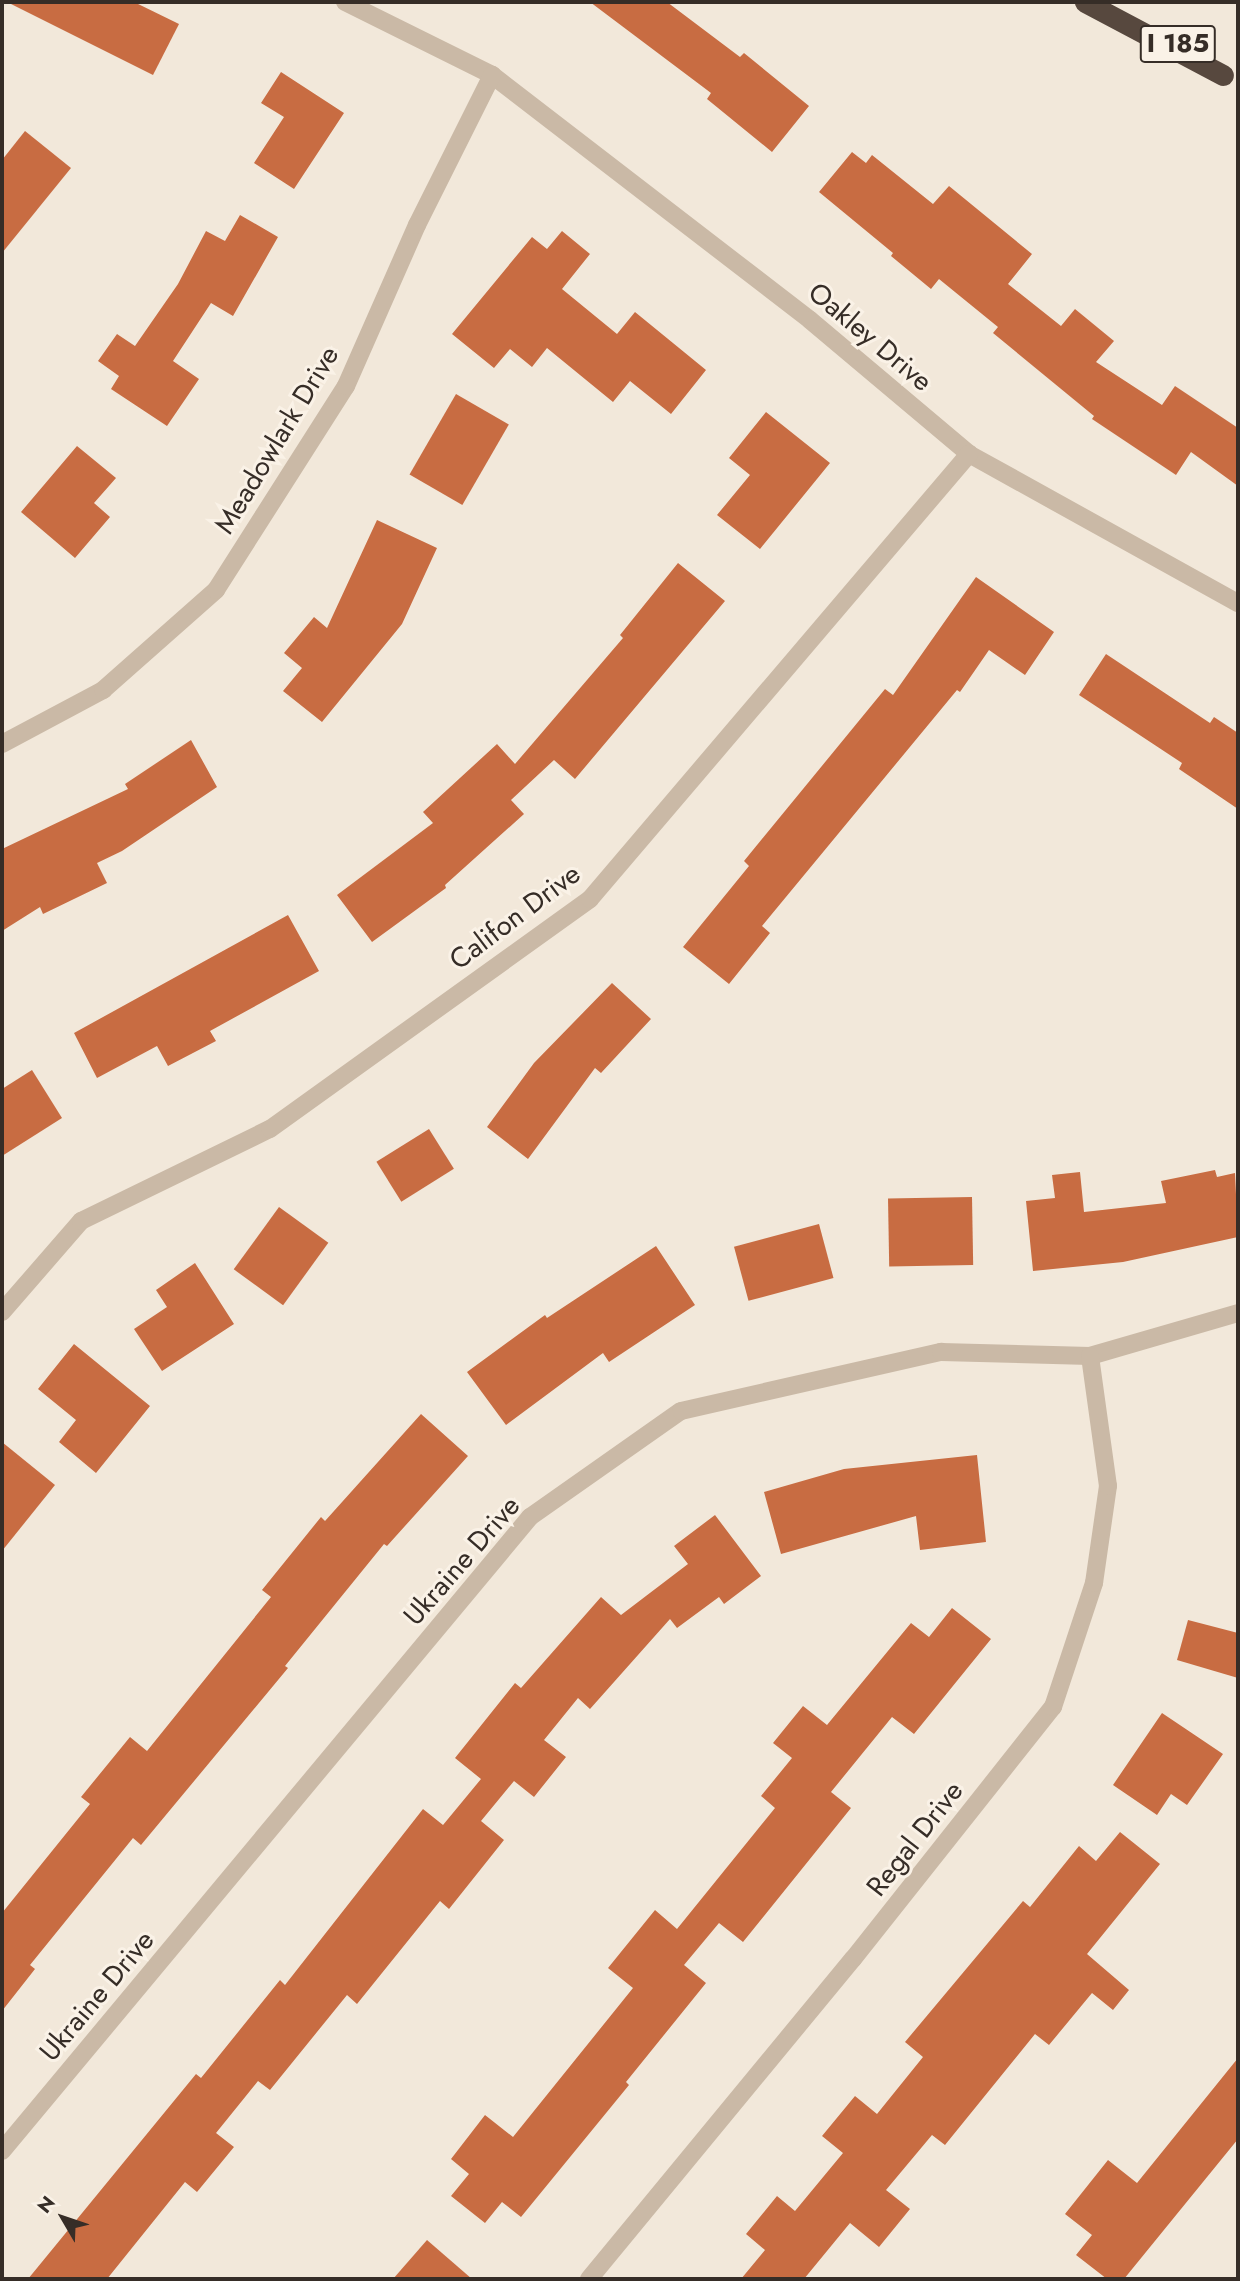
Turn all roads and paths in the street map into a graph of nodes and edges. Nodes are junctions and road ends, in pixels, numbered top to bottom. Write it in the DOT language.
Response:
graph roads {
  1 [pos="345,2"];
  2 [pos="1085,2"];
  3 [pos="1118,2"];
  4 [pos="492,75"];
  5 [pos="1231,80"];
  6 [pos="969,454"];
  7 [pos="1238,603"];
  8 [pos="2,744"];
  9 [pos="2,1312"];
  10 [pos="1238,1313"];
  11 [pos="1090,1356"];
  12 [pos="2,2151"];
  13 [pos="589,2279"];
  1 -- 4 [label="street, Oakley Drive"];
  2 -- 5 [label="highway"];
  3 -- 5 [label="highway, I 185"];
  4 -- 6 [label="street, Oakley Drive"];
  4 -- 8 [label="street, Meadowlark Drive"];
  6 -- 7 [label="street, Oakley Drive"];
  6 -- 9 [label="street, Califon Drive"];
  10 -- 11 [label="street, Ukraine Drive"];
  11 -- 12 [label="street, Ukraine Drive"];
  11 -- 13 [label="street, Regal Drive"];
}
